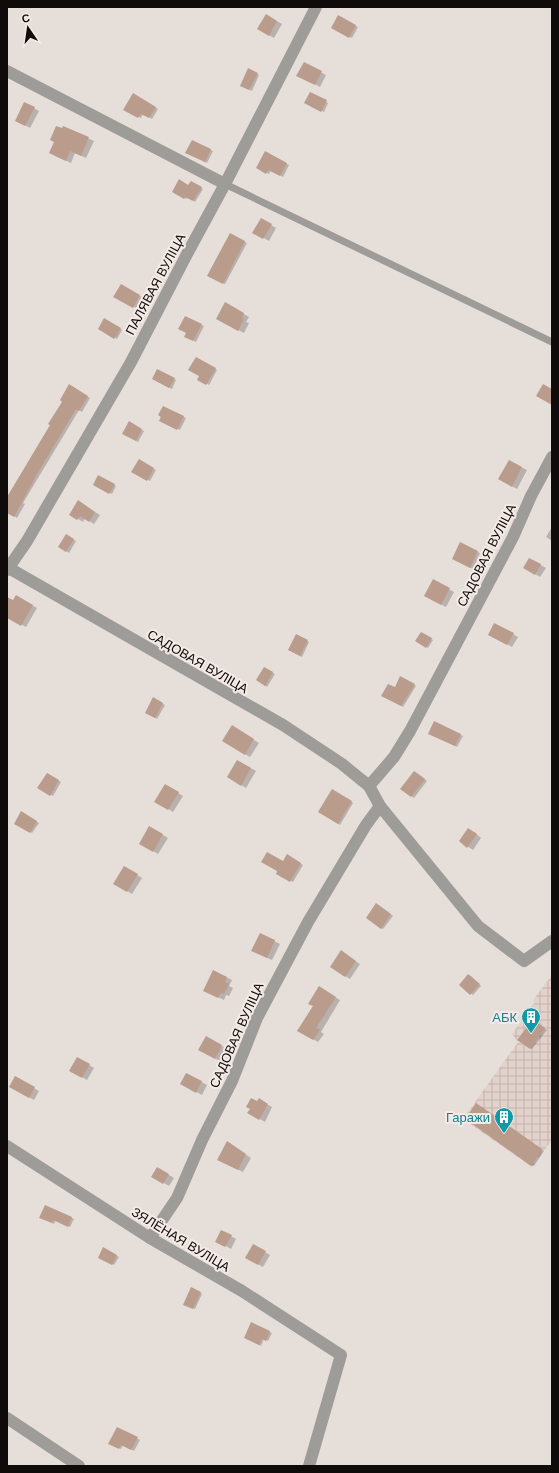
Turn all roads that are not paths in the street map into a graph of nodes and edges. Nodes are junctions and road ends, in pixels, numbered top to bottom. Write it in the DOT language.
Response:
graph roads {
  1 [pos="316,7"];
  2 [pos="7,71"];
  3 [pos="226,184"];
  4 [pos="552,342"];
  5 [pos="552,457"];
  6 [pos="7,569"];
  7 [pos="370,786"];
  8 [pos="380,806"];
  9 [pos="552,941"];
  10 [pos="7,1146"];
  11 [pos="150,1238"];
  12 [pos="7,1418"];
  13 [pos="79,1466"];
  14 [pos="309,1466"];
  1 -- 3 [label="street, ПАЛЯВАЯ ВУЛІЦА"];
  2 -- 3 [label="street"];
  3 -- 4 [label="lane"];
  3 -- 6 [label="street, ПАЛЯВАЯ ВУЛІЦА"];
  5 -- 7 [label="street, САДОВАЯ ВУЛІЦА"];
  6 -- 7 [label="street, САДОВАЯ ВУЛІЦА"];
  7 -- 8 [label="street, САДОВАЯ ВУЛІЦА"];
  8 -- 9 [label="street, САДОВАЯ ВУЛІЦА"];
  8 -- 11 [label="street, САДОВАЯ ВУЛІЦА"];
  10 -- 11 [label="street, ЗЯЛЁНАЯ ВУЛІЦА"];
  11 -- 14 [label="street, ЗЯЛЁНАЯ ВУЛІЦА"];
  12 -- 13 [label="street"];
}
